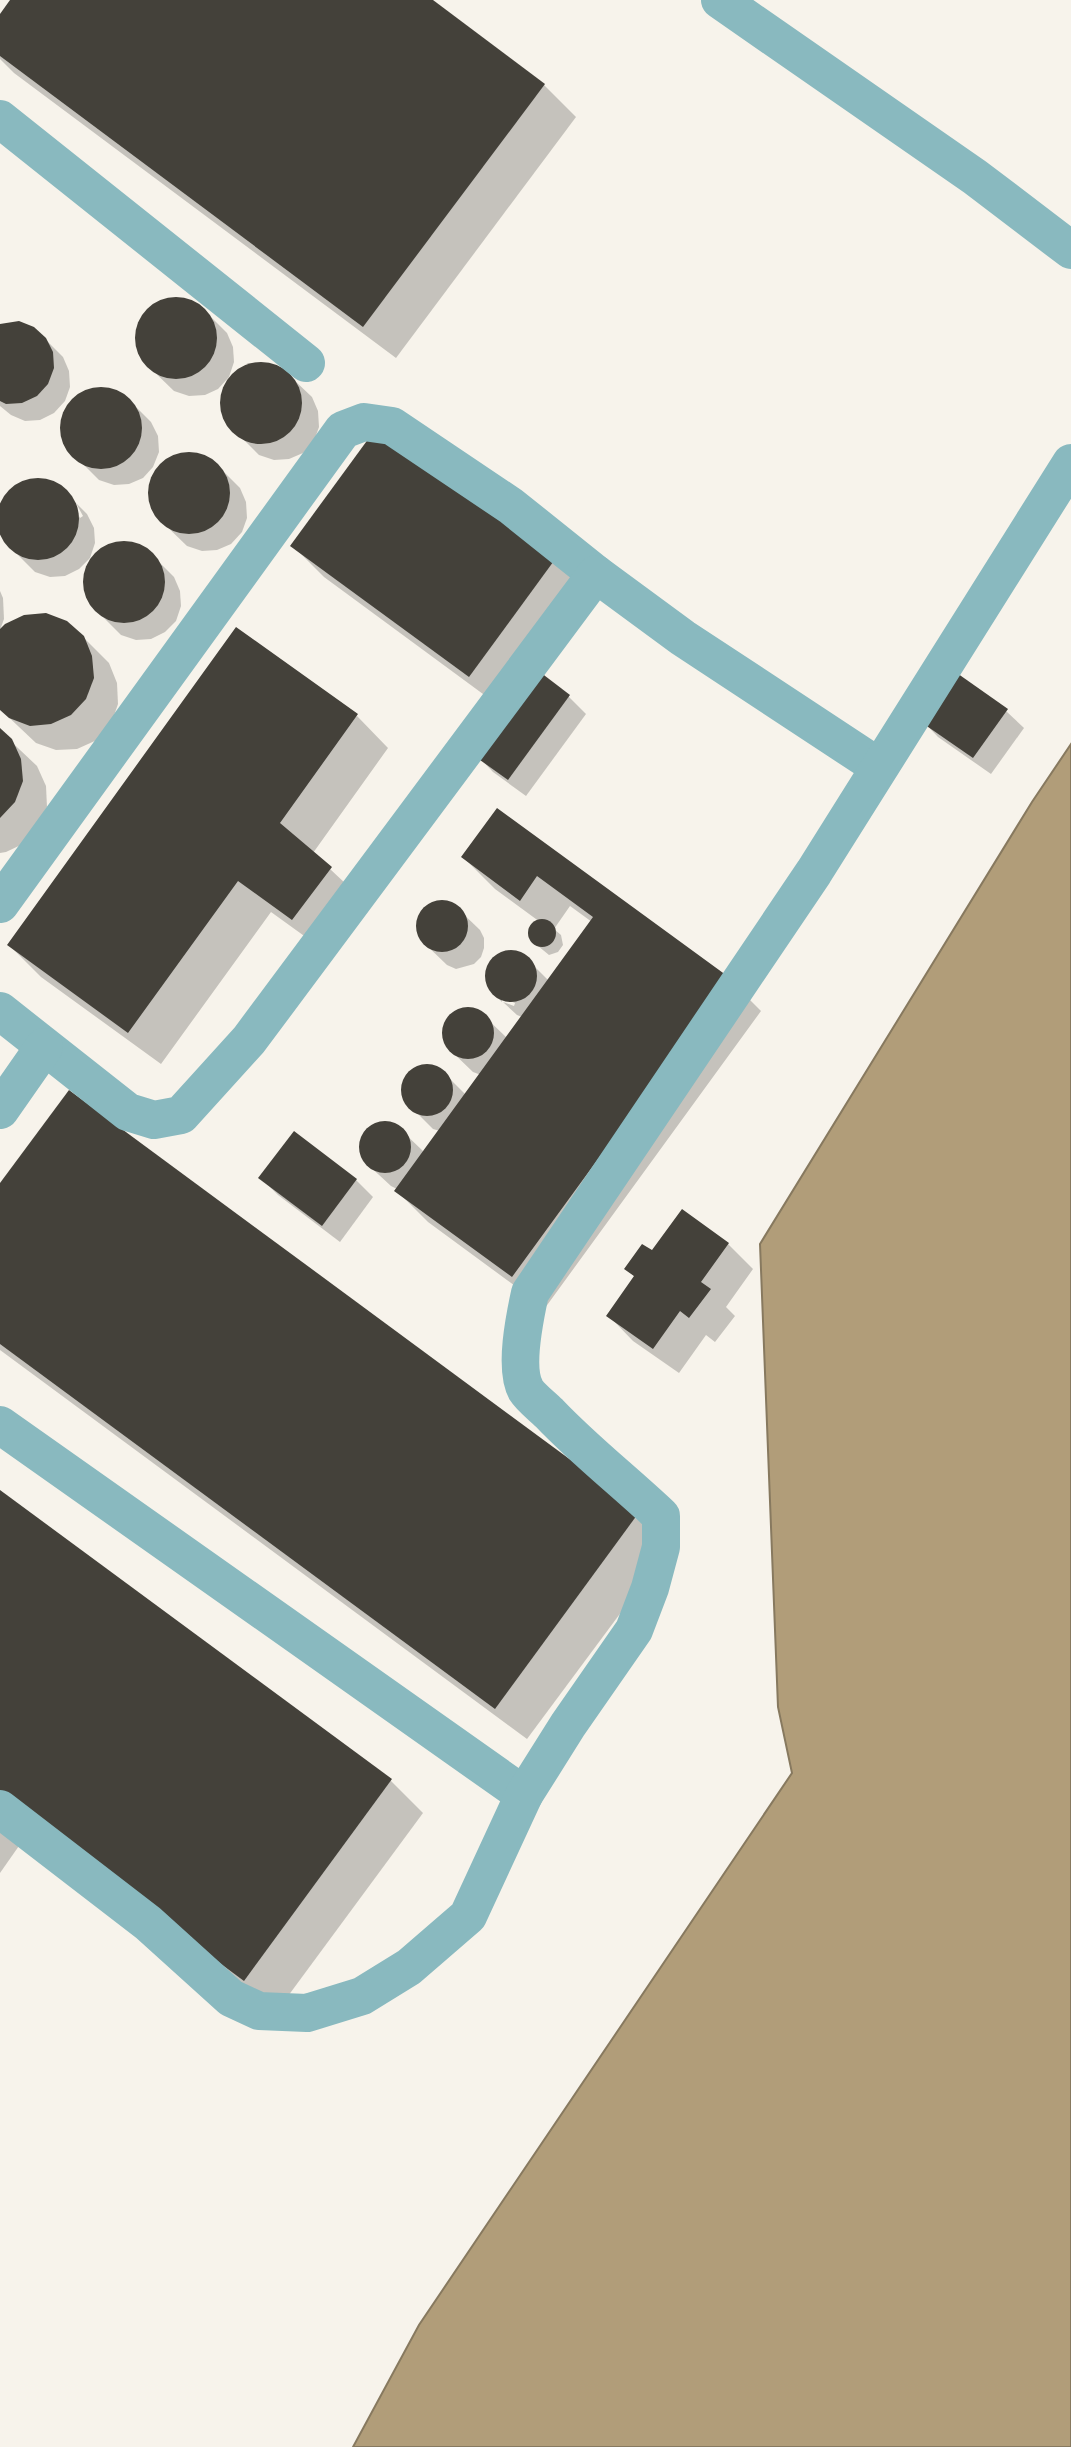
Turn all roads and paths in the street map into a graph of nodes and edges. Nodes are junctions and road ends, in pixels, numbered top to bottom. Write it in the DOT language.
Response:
graph roads {
  1 [pos="720,0"];
  2 [pos="0,119"];
  3 [pos="1071,250"];
  4 [pos="306,363"];
  5 [pos="1071,463"];
  6 [pos="596,573"];
  7 [pos="879,767"];
  8 [pos="0,904"];
  9 [pos="0,1011"];
  10 [pos="44,1047"];
  11 [pos="0,1110"];
  12 [pos="0,1425"];
  13 [pos="524,1795"];
  14 [pos="0,1809"];
  1 -- 3 [label="lane"];
  2 -- 4 [label="lane"];
  5 -- 7 [label="lane"];
  6 -- 7 [label="lane"];
  6 -- 8 [label="lane"];
  6 -- 10 [label="lane"];
  7 -- 13 [label="lane"];
  9 -- 10 [label="lane"];
  10 -- 11 [label="lane"];
  12 -- 13 [label="lane"];
  13 -- 14 [label="lane"];
}
